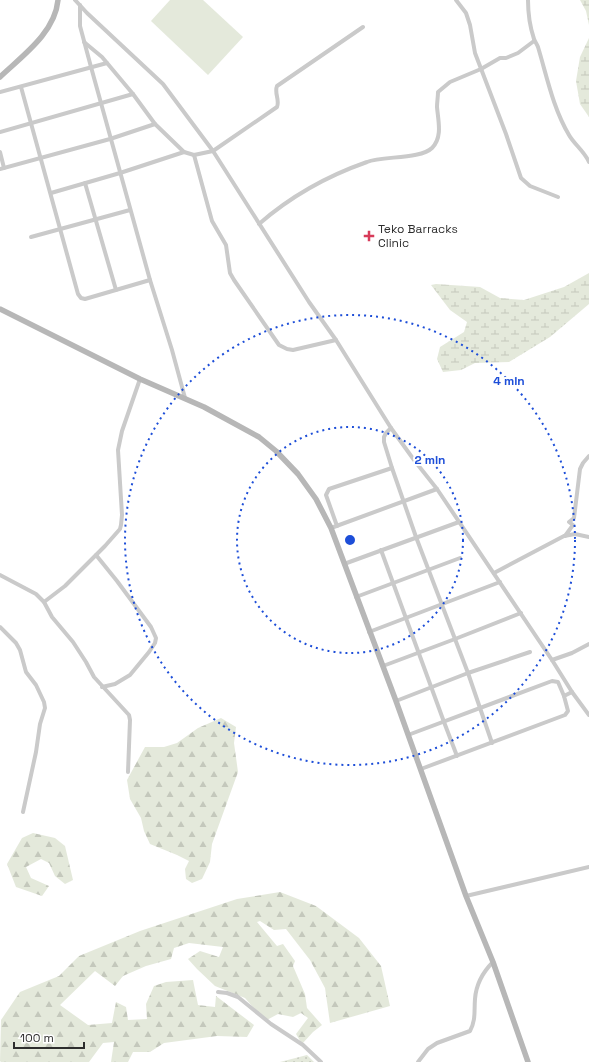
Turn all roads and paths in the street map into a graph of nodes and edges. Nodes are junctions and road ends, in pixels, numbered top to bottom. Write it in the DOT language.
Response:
graph roads {
  1 [pos="58,0"];
  2 [pos="75,0"];
  3 [pos="456,0"];
  4 [pos="528,0"];
  5 [pos="80,5"];
  6 [pos="363,27"];
  7 [pos="534,41"];
  8 [pos="84,42"];
  9 [pos="106,63"];
  10 [pos="91,67"];
  11 [pos="481,70"];
  12 [pos="0,77"];
  13 [pos="20,87"];
  14 [pos="0,92"];
  15 [pos="133,94"];
  16 [pos="100,103"];
  17 [pos="31,123"];
  18 [pos="155,124"];
  19 [pos="0,132"];
  20 [pos="110,139"];
  21 [pos="213,151"];
  22 [pos="0,152"];
  23 [pos="184,152"];
  24 [pos="194,155"];
  25 [pos="40,158"];
  26 [pos="589,162"];
  27 [pos="2,169"];
  28 [pos="120,173"];
  29 [pos="85,183"];
  30 [pos="51,193"];
  31 [pos="558,197"];
  32 [pos="130,210"];
  33 [pos="95,220"];
  34 [pos="259,224"];
  35 [pos="61,229"];
  36 [pos="31,237"];
  37 [pos="150,280"];
  38 [pos="116,290"];
  39 [pos="0,309"];
  40 [pos="336,340"];
  41 [pos="140,379"];
  42 [pos="185,398"];
  43 [pos="391,428"];
  44 [pos="589,456"];
  45 [pos="392,468"];
  46 [pos="438,489"];
  47 [pos="404,501"];
  48 [pos="460,522"];
  49 [pos="337,526"];
  50 [pos="331,528"];
  51 [pos="564,536"];
  52 [pos="416,537"];
  53 [pos="589,537"];
  54 [pos="381,550"];
  55 [pos="96,555"];
  56 [pos="460,558"];
  57 [pos="344,564"];
  58 [pos="429,570"];
  59 [pos="494,573"];
  60 [pos="0,575"];
  61 [pos="500,582"];
  62 [pos="393,583"];
  63 [pos="356,597"];
  64 [pos="44,602"];
  65 [pos="442,605"];
  66 [pos="520,613"];
  67 [pos="406,618"];
  68 [pos="0,627"];
  69 [pos="369,632"];
  70 [pos="455,639"];
  71 [pos="589,644"];
  72 [pos="419,652"];
  73 [pos="530,652"];
  74 [pos="552,660"];
  75 [pos="383,666"];
  76 [pos="468,673"];
  77 [pos="102,687"];
  78 [pos="432,687"];
  79 [pos="572,692"];
  80 [pos="564,696"];
  81 [pos="396,700"];
  82 [pos="480,708"];
  83 [pos="589,715"];
  84 [pos="444,722"];
  85 [pos="408,735"];
  86 [pos="492,743"];
  87 [pos="457,756"];
  88 [pos="421,769"];
  89 [pos="128,772"];
  90 [pos="23,812"];
  91 [pos="589,867"];
  92 [pos="466,896"];
  93 [pos="492,962"];
  94 [pos="218,992"];
  95 [pos="321,1062"];
  96 [pos="418,1062"];
  97 [pos="528,1062"];
  1 -- 12 [label="main road"];
  2 -- 5 [label="street"];
  3 -- 11 [label="street"];
  4 -- 7 [label="street"];
  5 -- 8 [label="street"];
  5 -- 21 [label="street"];
  6 -- 21 [label="street"];
  7 -- 11 [label="street"];
  7 -- 26 [label="street"];
  8 -- 9 [label="street"];
  8 -- 10 [label="street"];
  9 -- 10 [label="street"];
  9 -- 15 [label="street"];
  10 -- 13 [label="street"];
  10 -- 16 [label="street"];
  11 -- 31 [label="street"];
  11 -- 34 [label="street"];
  13 -- 14 [label="street"];
  13 -- 17 [label="street"];
  15 -- 16 [label="street"];
  15 -- 18 [label="street"];
  16 -- 17 [label="street"];
  16 -- 20 [label="street"];
  17 -- 19 [label="street"];
  17 -- 25 [label="street"];
  18 -- 20 [label="street"];
  18 -- 23 [label="street"];
  20 -- 25 [label="street"];
  20 -- 28 [label="street"];
  21 -- 24 [label="street"];
  21 -- 34 [label="street"];
  22 -- 27 [label="street"];
  23 -- 24 [label="street"];
  23 -- 28 [label="street"];
  24 -- 40 [label="street"];
  25 -- 27 [label="street"];
  25 -- 30 [label="street"];
  28 -- 29 [label="street"];
  28 -- 32 [label="street"];
  29 -- 30 [label="street"];
  29 -- 33 [label="street"];
  30 -- 35 [label="street"];
  32 -- 33 [label="street"];
  32 -- 37 [label="street"];
  33 -- 35 [label="street"];
  33 -- 38 [label="street"];
  34 -- 40 [label="street"];
  35 -- 36 [label="street"];
  35 -- 38 [label="street"];
  37 -- 38 [label="street"];
  37 -- 42 [label="street"];
  39 -- 41 [label="main road"];
  40 -- 43 [label="street"];
  41 -- 42 [label="main road"];
  41 -- 55 [label="street"];
  42 -- 50 [label="main road"];
  43 -- 45 [label="street"];
  43 -- 46 [label="street"];
  44 -- 51 [label="street"];
  45 -- 47 [label="street"];
  45 -- 49 [label="street"];
  46 -- 47 [label="street"];
  46 -- 48 [label="street"];
  47 -- 49 [label="street"];
  47 -- 52 [label="street"];
  48 -- 52 [label="street"];
  48 -- 59 [label="street"];
  49 -- 50 [label="street"];
  50 -- 57 [label="main road"];
  51 -- 53 [label="street"];
  51 -- 59 [label="street"];
  52 -- 54 [label="street"];
  52 -- 58 [label="street"];
  54 -- 57 [label="street"];
  54 -- 62 [label="street"];
  55 -- 64 [label="street"];
  55 -- 77 [label="street"];
  56 -- 58 [label="street"];
  57 -- 63 [label="main road"];
  58 -- 62 [label="street"];
  58 -- 65 [label="street"];
  59 -- 61 [label="street"];
  60 -- 64 [label="street"];
  61 -- 65 [label="street"];
  61 -- 66 [label="street"];
  62 -- 63 [label="street"];
  62 -- 67 [label="street"];
  63 -- 69 [label="main road"];
  64 -- 77 [label="street"];
  65 -- 67 [label="street"];
  65 -- 70 [label="street"];
  66 -- 70 [label="street"];
  66 -- 74 [label="street"];
  67 -- 69 [label="street"];
  67 -- 72 [label="street"];
  68 -- 90 [label="street"];
  69 -- 75 [label="main road"];
  70 -- 72 [label="street"];
  70 -- 76 [label="street"];
  71 -- 74 [label="street"];
  72 -- 75 [label="street"];
  72 -- 78 [label="street"];
  73 -- 76 [label="street"];
  74 -- 79 [label="street"];
  75 -- 81 [label="main road"];
  76 -- 78 [label="street"];
  76 -- 82 [label="street"];
  77 -- 89 [label="street"];
  78 -- 81 [label="street"];
  78 -- 84 [label="street"];
  79 -- 80 [label="street"];
  79 -- 83 [label="street"];
  80 -- 82 [label="street"];
  80 -- 86 [label="street"];
  81 -- 85 [label="main road"];
  82 -- 84 [label="street"];
  82 -- 86 [label="street"];
  84 -- 85 [label="street"];
  84 -- 87 [label="street"];
  85 -- 88 [label="main road"];
  86 -- 87 [label="street"];
  87 -- 88 [label="street"];
  88 -- 92 [label="main road"];
  91 -- 92 [label="street"];
  92 -- 93 [label="main road"];
  93 -- 96 [label="street"];
  93 -- 97 [label="main road"];
  94 -- 95 [label="street"];
}
